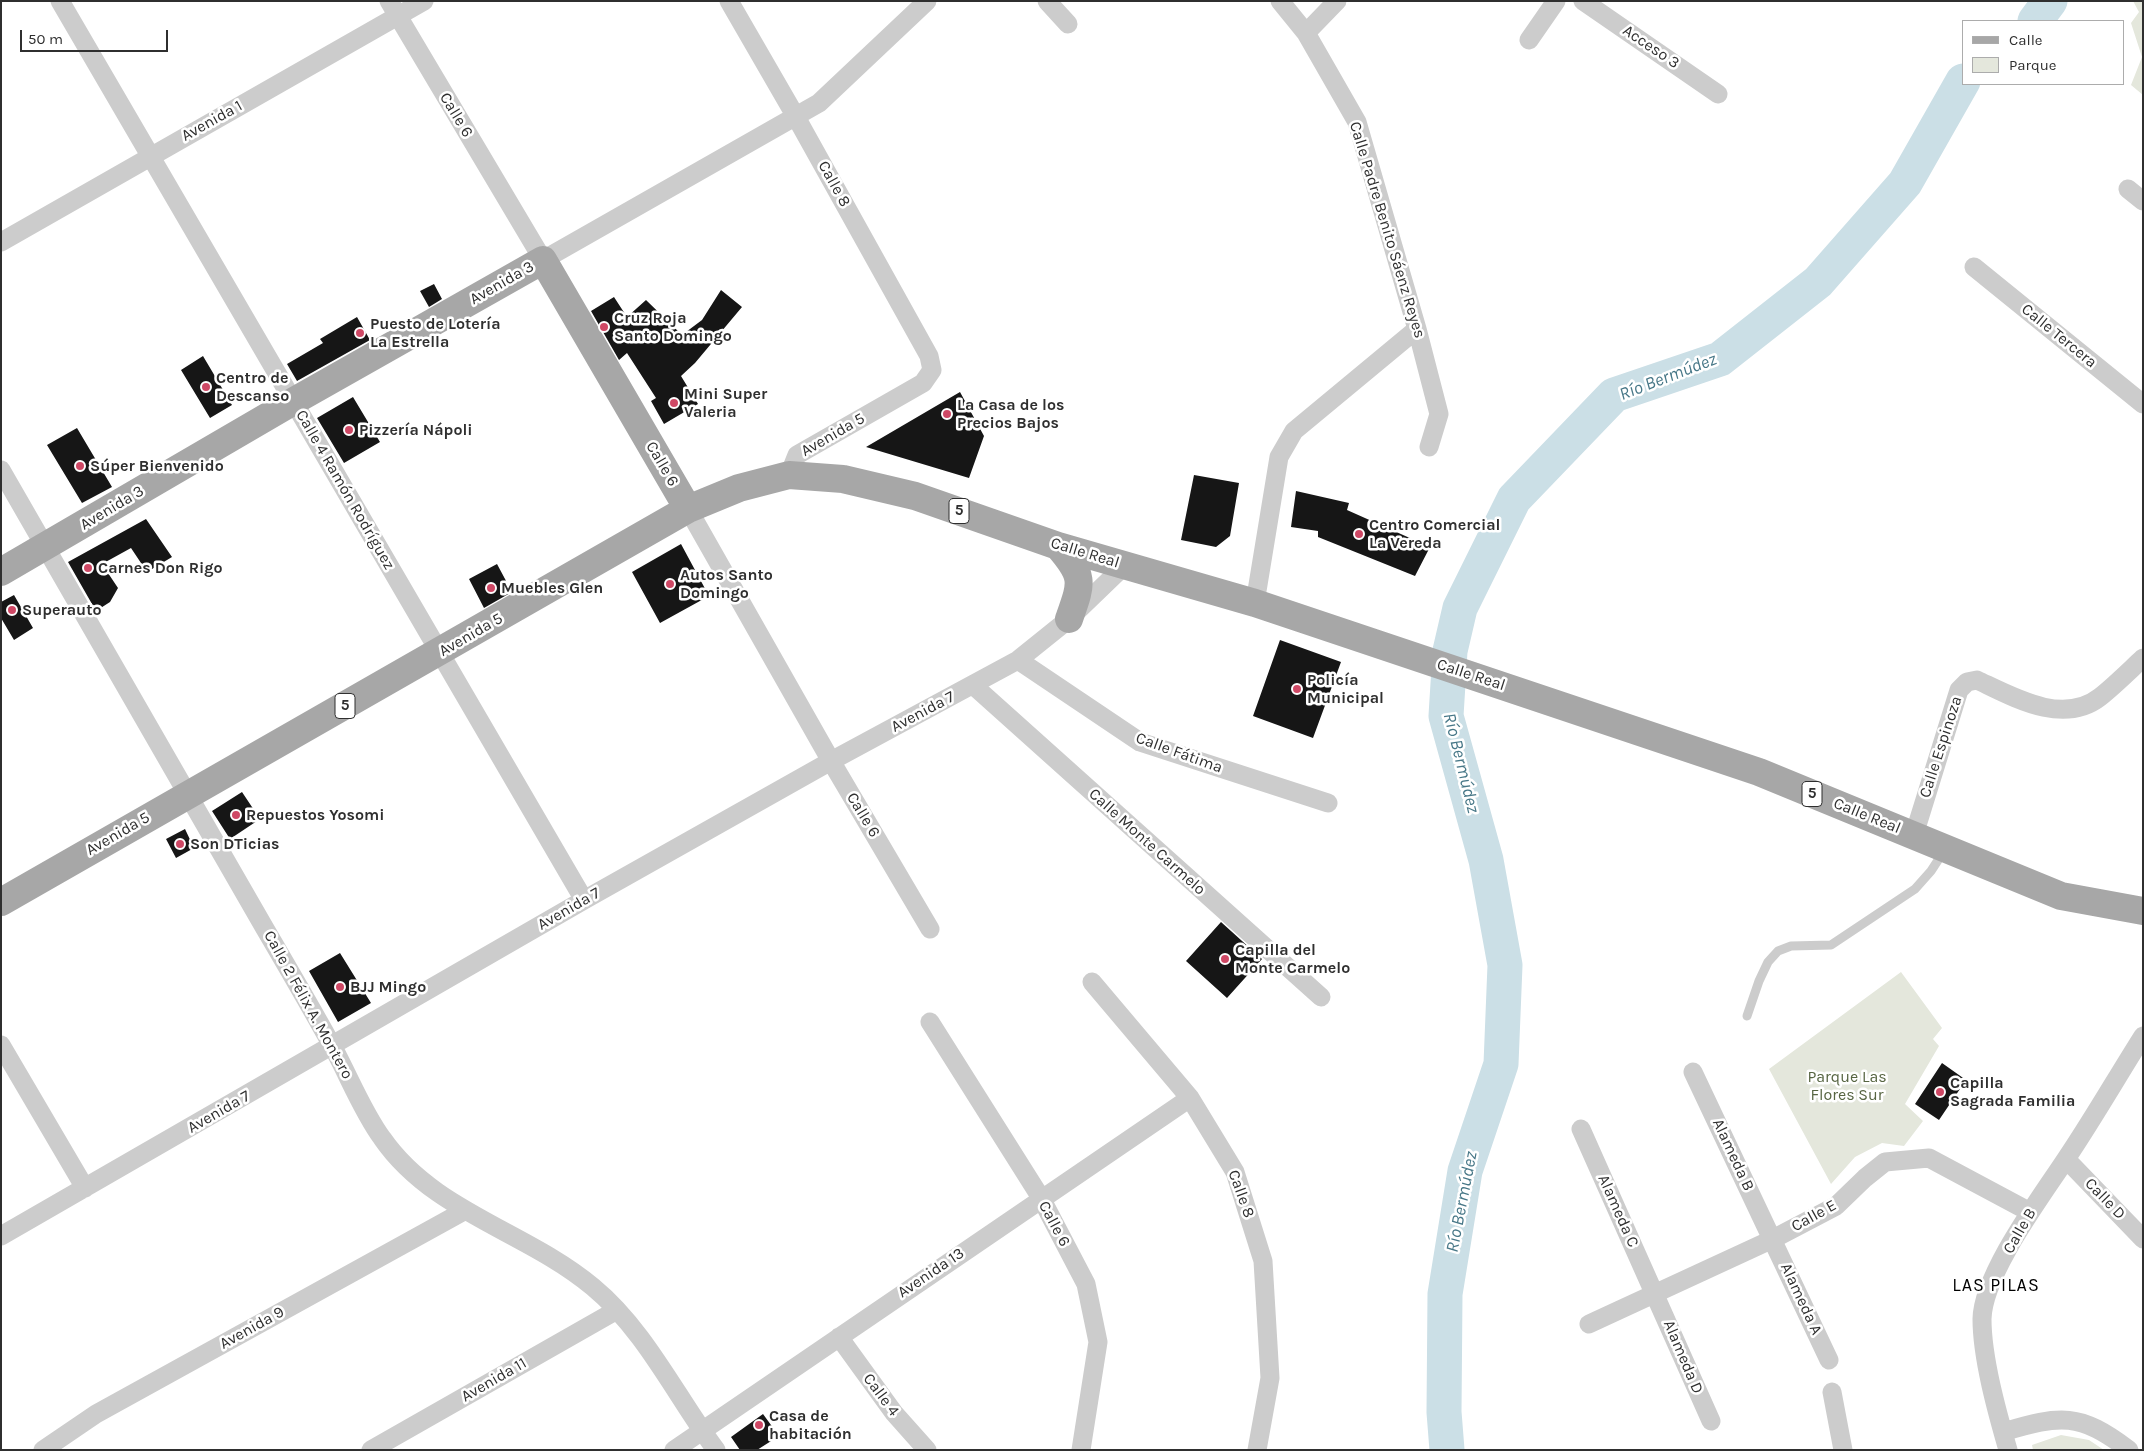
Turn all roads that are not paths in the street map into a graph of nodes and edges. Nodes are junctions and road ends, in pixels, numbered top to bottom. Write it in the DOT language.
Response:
graph roads {
  1 [pos="60,1"];
  2 [pos="424,1"];
  3 [pos="729,1"];
  4 [pos="927,1"];
  5 [pos="1047,1"];
  6 [pos="1280,1"];
  7 [pos="1337,1"];
  8 [pos="1556,1"];
  9 [pos="1583,1"];
  10 [pos="393,9"];
  11 [pos="1068,24"];
  12 [pos="1306,33"];
  13 [pos="1529,40"];
  14 [pos="1718,94"];
  15 [pos="796,117"];
  16 [pos="149,156"];
  17 [pos="2128,189"];
  18 [pos="2143,201"];
  19 [pos="1,242"];
  20 [pos="543,260"];
  21 [pos="1974,267"];
  22 [pos="1417,328"];
  23 [pos="932,370"];
  24 [pos="294,401"];
  25 [pos="2143,404"];
  26 [pos="1429,447"];
  27 [pos="1,470"];
  28 [pos="789,475"];
  29 [pos="688,509"];
  30 [pos="1058,546"];
  31 [pos="46,547"];
  32 [pos="1124,566"];
  33 [pos="1,572"];
  34 [pos="1255,603"];
  35 [pos="1069,619"];
  36 [pos="439,653"];
  37 [pos="2142,658"];
  38 [pos="1018,660"];
  39 [pos="974,686"];
  40 [pos="831,761"];
  41 [pos="189,794"];
  42 [pos="1328,803"];
  43 [pos="1914,835"];
  44 [pos="1946,849"];
  45 [pos="584,900"];
  46 [pos="1,902"];
  47 [pos="2143,911"];
  48 [pos="930,929"];
  49 [pos="1092,982"];
  50 [pos="1321,997"];
  51 [pos="1747,1016"];
  52 [pos="930,1022"];
  53 [pos="2143,1036"];
  54 [pos="1,1044"];
  55 [pos="332,1046"];
  56 [pos="1693,1072"];
  57 [pos="1190,1098"];
  58 [pos="1581,1129"];
  59 [pos="2066,1159"];
  60 [pos="85,1188"];
  61 [pos="1041,1198"];
  62 [pos="464,1211"];
  63 [pos="2030,1212"];
  64 [pos="1,1236"];
  65 [pos="1773,1239"];
  66 [pos="2143,1239"];
  67 [pos="1656,1293"];
  68 [pos="617,1310"];
  69 [pos="1589,1324"];
  70 [pos="839,1337"];
  71 [pos="1829,1360"];
  72 [pos="1832,1392"];
  73 [pos="1711,1421"];
  74 [pos="702,1431"];
  75 [pos="2006,1441"];
  76 [pos="1841,1449"];
  77 [pos="43,1450"];
  78 [pos="371,1450"];
  79 [pos="674,1450"];
  80 [pos="716,1450"];
  81 [pos="927,1450"];
  82 [pos="1080,1450"];
  83 [pos="1256,1450"];
  84 [pos="2129,1450"];
  1 -- 16 [label="street, Calle 4 Ramón Rodríguez"];
  2 -- 10 [label="street, Avenida 1"];
  3 -- 15 [label="street, Calle 8"];
  4 -- 15 [label="street, Avenida 3"];
  5 -- 11 [label="street"];
  6 -- 12 [label="street, Calle Padre Benito Sáenz Reyes"];
  7 -- 12 [label="street"];
  8 -- 13 [label="street"];
  9 -- 14 [label="street, Acceso 3"];
  10 -- 16 [label="street, Avenida 1"];
  10 -- 20 [label="street, Calle 6"];
  12 -- 22 [label="street, Calle Padre Benito Sáenz Reyes"];
  15 -- 20 [label="street, Avenida 3"];
  15 -- 23 [label="street, Calle 8"];
  16 -- 19 [label="street, Avenida 1"];
  16 -- 24 [label="street, Calle 4 Ramón Rodríguez"];
  17 -- 18 [label="street"];
  20 -- 24 [label="main road, Avenida 3"];
  20 -- 29 [label="main road, Calle 6"];
  21 -- 25 [label="street, Calle Tercera"];
  22 -- 26 [label="street, Calle Padre Benito Sáenz Reyes"];
  22 -- 34 [label="street"];
  23 -- 28 [label="street, Avenida 5"];
  24 -- 31 [label="main road, Avenida 3"];
  24 -- 36 [label="street, Calle 4 Ramón Rodríguez"];
  27 -- 31 [label="street, Calle 2 Félix A. Montero"];
  28 -- 29 [label="main road, Avenida 5 / 5"];
  28 -- 30 [label="main road, Calle Real / 5"];
  29 -- 36 [label="main road, Avenida 5 / 5"];
  29 -- 40 [label="street, Calle 6"];
  30 -- 32 [label="main road, Calle Real / 5"];
  30 -- 35 [label="main road"];
  31 -- 33 [label="main road, Avenida 3"];
  31 -- 41 [label="street, Calle 2 Félix A. Montero"];
  32 -- 34 [label="main road, Calle Real / 5"];
  32 -- 35 [label="street, Avenida 7"];
  34 -- 43 [label="main road, Calle Real / 5"];
  35 -- 38 [label="street, Avenida 7"];
  36 -- 41 [label="main road, Avenida 5 / 5"];
  36 -- 45 [label="street, Calle 4 Ramón Rodríguez"];
  37 -- 43 [label="street, Calle Espinoza"];
  38 -- 39 [label="street, Avenida 7"];
  38 -- 42 [label="street, Calle Fátima"];
  39 -- 40 [label="street, Avenida 7"];
  39 -- 50 [label="street, Calle Monte Carmelo"];
  40 -- 45 [label="street, Avenida 7"];
  40 -- 48 [label="street, Calle 6"];
  41 -- 46 [label="main road, Avenida 5 / 5"];
  41 -- 55 [label="street, Calle 2 Félix A. Montero"];
  43 -- 44 [label="main road, Calle Real / 5"];
  44 -- 47 [label="main road, Calle Real / 5"];
  44 -- 51 [label="lane"];
  45 -- 55 [label="street, Avenida 7"];
  49 -- 57 [label="street, Calle 8"];
  52 -- 61 [label="street, Calle 6"];
  53 -- 59 [label="street, Calle B"];
  54 -- 60 [label="street"];
  55 -- 60 [label="street, Avenida 7"];
  55 -- 62 [label="street, Calle 2 Félix A. Montero"];
  56 -- 65 [label="street, Alameda B"];
  57 -- 61 [label="street, Avenida 13"];
  57 -- 83 [label="street, Calle 8"];
  58 -- 67 [label="street, Alameda C"];
  59 -- 63 [label="street, Calle B"];
  59 -- 66 [label="street, Calle D"];
  60 -- 64 [label="street, Avenida 7"];
  61 -- 70 [label="street, Avenida 13"];
  61 -- 82 [label="street, Calle 6"];
  62 -- 68 [label="street, Calle 2 Félix A. Montero"];
  62 -- 77 [label="street, Avenida 9"];
  63 -- 65 [label="street, Calle E"];
  63 -- 75 [label="street, Calle B"];
  65 -- 67 [label="street, Calle E"];
  65 -- 71 [label="street, Alameda A"];
  67 -- 69 [label="street, Calle E"];
  67 -- 73 [label="street, Alameda D"];
  68 -- 74 [label="street, Calle 2 Félix A. Montero"];
  68 -- 78 [label="street, Avenida 11"];
  70 -- 74 [label="street, Avenida 13"];
  70 -- 81 [label="street, Calle 4"];
  72 -- 76 [label="street"];
  74 -- 79 [label="street, Avenida 13"];
  74 -- 80 [label="street, Calle 2 Félix A. Montero"];
  75 -- 84 [label="street"];
}
